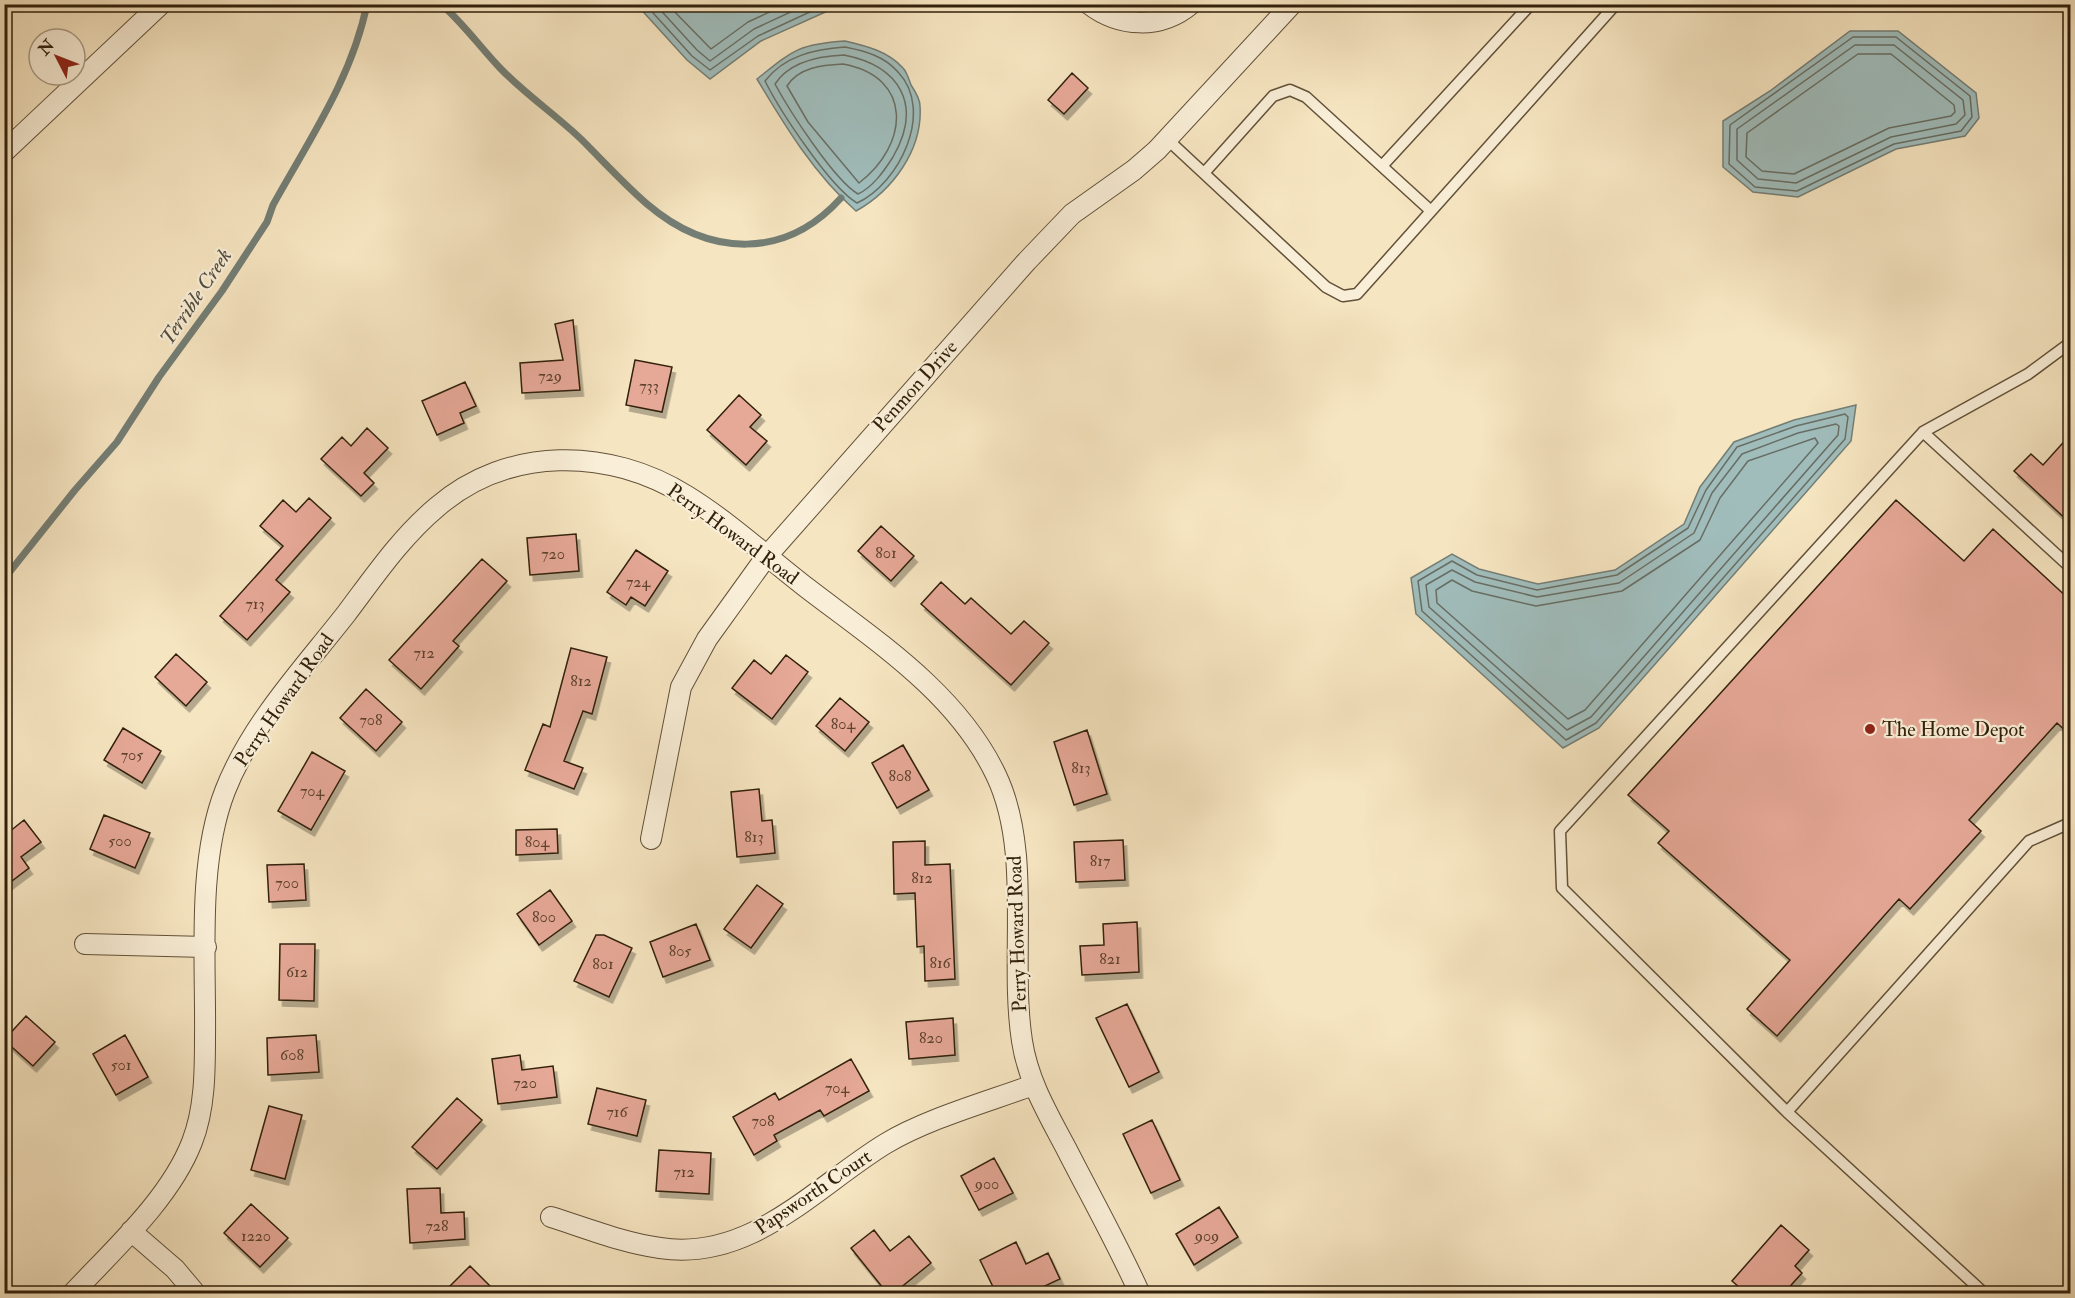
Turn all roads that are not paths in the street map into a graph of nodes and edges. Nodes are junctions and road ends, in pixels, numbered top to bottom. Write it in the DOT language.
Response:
graph roads {
  1 [pos="160,4"];
  2 [pos="1089,4"];
  3 [pos="1191,4"];
  4 [pos="1292,4"];
  5 [pos="1531,4"];
  6 [pos="1616,4"];
  7 [pos="1167,139"];
  8 [pos="4,152"];
  9 [pos="1382,166"];
  10 [pos="1205,172"];
  11 [pos="1431,211"];
  12 [pos="2070,343"];
  13 [pos="1923,432"];
  14 [pos="766,557"];
  15 [pos="2070,567"];
  16 [pos="2070,823"];
  17 [pos="651,839"];
  18 [pos="86,944"];
  19 [pos="206,947"];
  20 [pos="1033,1085"];
  21 [pos="1787,1112"];
  22 [pos="551,1217"];
  23 [pos="131,1230"];
  24 [pos="72,1293"];
  25 [pos="196,1293"];
  26 [pos="1140,1293"];
  27 [pos="1985,1293"];
  1 -- 8 [label="street"];
  2 -- 3 [label="street"];
  4 -- 7 [label="street, Penmon Drive"];
  5 -- 9 [label="lane"];
  6 -- 11 [label="lane"];
  7 -- 10 [label="lane"];
  7 -- 14 [label="street, Penmon Drive"];
  9 -- 10 [label="lane"];
  9 -- 11 [label="lane"];
  10 -- 11 [label="lane"];
  12 -- 13 [label="lane"];
  13 -- 15 [label="lane"];
  13 -- 21 [label="lane"];
  14 -- 17 [label="street, Penmon Drive"];
  14 -- 19 [label="street, Perry Howard Road"];
  14 -- 20 [label="street, Perry Howard Road"];
  16 -- 21 [label="lane"];
  18 -- 19 [label="street"];
  19 -- 23 [label="street, Perry Howard Road"];
  20 -- 22 [label="street, Papsworth Court"];
  20 -- 26 [label="street, Perry Howard Road"];
  21 -- 27 [label="lane"];
  23 -- 24 [label="street, Perry Howard Road"];
  23 -- 25 [label="street"];
}
